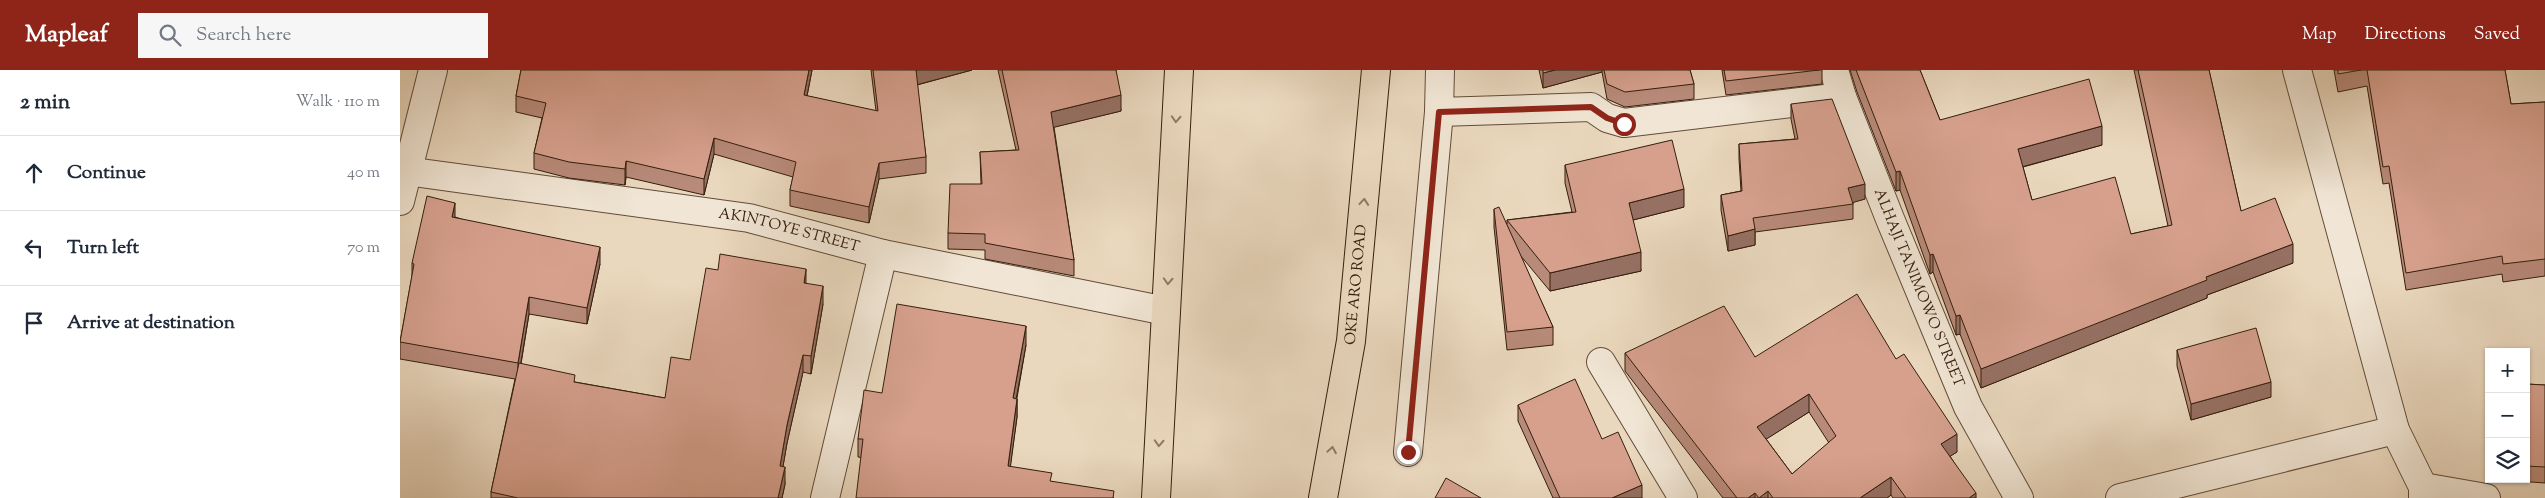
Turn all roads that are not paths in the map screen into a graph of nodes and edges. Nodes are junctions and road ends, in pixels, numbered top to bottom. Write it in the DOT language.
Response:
graph roads {
  1 [pos="433,70"];
  2 [pos="1179,70"];
  3 [pos="1376,70"];
  4 [pos="1440,70"];
  5 [pos="1834,70"];
  6 [pos="2297,70"];
  7 [pos="1842,97"];
  8 [pos="1439,112"];
  9 [pos="408,132"];
  10 [pos="406,172"];
  11 [pos="400,202"];
  12 [pos="883,254"];
  13 [pos="1166,311"];
  14 [pos="1601,362"];
  15 [pos="2395,430"];
  16 [pos="1408,452"];
  17 [pos="2423,493"];
  18 [pos="825,498"];
  19 [pos="1156,498"];
  20 [pos="1323,498"];
  21 [pos="1683,498"];
  22 [pos="2019,498"];
  23 [pos="2120,498"];
  24 [pos="2486,498"];
  1 -- 9 [label="street"];
  2 -- 13 [label="main road, one-way"];
  20 -- 3 [label="main road, OKE ARO ROAD, one-way"];
  4 -- 8 [label="street"];
  5 -- 7 [label="street, ALHAJI TANIMOWO STREET"];
  6 -- 15 [label="street"];
  7 -- 8 [label="street"];
  7 -- 22 [label="street, ALHAJI TANIMOWO STREET"];
  8 -- 16 [label="street"];
  9 -- 10 [label="street"];
  10 -- 11 [label="street"];
  10 -- 12 [label="street, AKINTOYE STREET"];
  12 -- 13 [label="street, AKINTOYE STREET"];
  12 -- 18 [label="street"];
  13 -- 19 [label="main road, one-way"];
  14 -- 21 [label="street"];
  15 -- 17 [label="street"];
  15 -- 23 [label="street"];
  17 -- 24 [label="street"];
}
